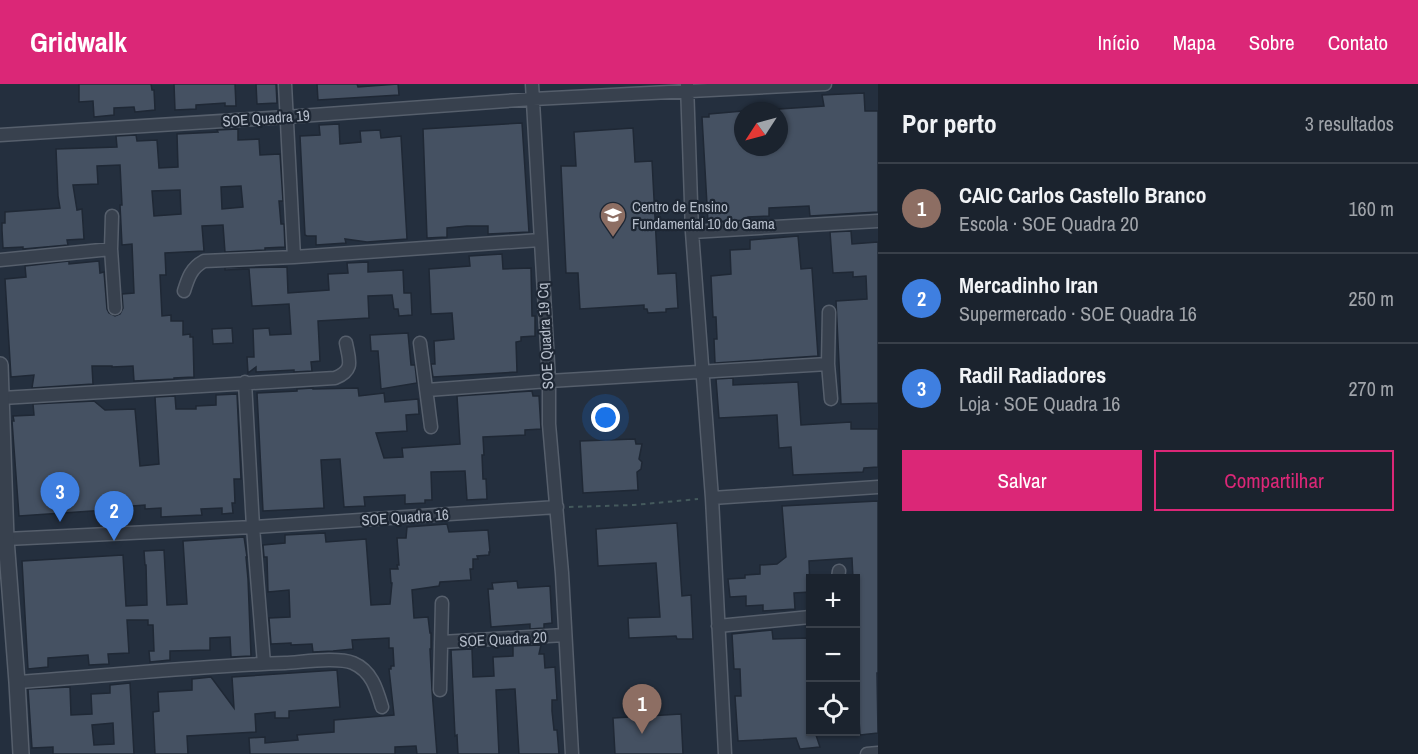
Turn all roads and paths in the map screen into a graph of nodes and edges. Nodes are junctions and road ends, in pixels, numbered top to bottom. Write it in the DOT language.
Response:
graph roads {
  1 [pos="285,84"];
  2 [pos="532,84"];
  3 [pos="825,84"];
  4 [pos="688,88"];
  5 [pos="607,89"];
  6 [pos="533,99"];
  7 [pos="286,117"];
  8 [pos="0,135"];
  9 [pos="112,216"];
  10 [pos="878,221"];
  11 [pos="693,232"];
  12 [pos="540,240"];
  13 [pos="111,249"];
  14 [pos="294,257"];
  15 [pos="0,260"];
  16 [pos="184,291"];
  17 [pos="115,308"];
  18 [pos="829,312"];
  19 [pos="346,343"];
  20 [pos="420,343"];
  21 [pos="828,364"];
  22 [pos="0,365"];
  23 [pos="704,371"];
  24 [pos="549,381"];
  25 [pos="245,382"];
  26 [pos="427,390"];
  27 [pos="2,398"];
  28 [pos="831,399"];
  29 [pos="431,428"];
  30 [pos="878,488"];
  31 [pos="712,498"];
  32 [pos="557,507"];
  33 [pos="253,527"];
  34 [pos="4,529"];
  35 [pos="562,573"];
  36 [pos="442,603"];
  37 [pos="806,617"];
  38 [pos="718,626"];
  39 [pos="565,635"];
  40 [pos="441,642"];
  41 [pos="264,664"];
  42 [pos="17,682"];
  43 [pos="440,690"];
  44 [pos="382,707"];
  45 [pos="878,753"];
  46 [pos="21,754"];
  47 [pos="572,754"];
  48 [pos="725,754"];
  49 [pos="867,754"];
  1 -- 7 [label="street"];
  2 -- 6 [label="street"];
  3 -- 4 [label="street, SOE Quadra 19"];
  4 -- 5 [label="street, SOE Quadra 19"];
  4 -- 11 [label="street"];
  5 -- 6 [label="street, SOE Quadra 19"];
  6 -- 7 [label="street, SOE Quadra 19"];
  6 -- 12 [label="street, SOE Quadra 19 Cq"];
  7 -- 8 [label="street, SOE Quadra 19"];
  7 -- 14 [label="street"];
  9 -- 13 [label="street"];
  10 -- 11 [label="street"];
  11 -- 23 [label="street"];
  12 -- 14 [label="street"];
  12 -- 24 [label="street, SOE Quadra 19 Cq"];
  13 -- 15 [label="street"];
  13 -- 17 [label="street"];
  14 -- 16 [label="street"];
  18 -- 21 [label="street"];
  19 -- 25 [label="street"];
  20 -- 26 [label="street"];
  21 -- 23 [label="street"];
  21 -- 28 [label="street"];
  22 -- 27 [label="street"];
  23 -- 24 [label="street"];
  23 -- 31 [label="street"];
  24 -- 26 [label="street"];
  24 -- 32 [label="street, SOE Quadra 19 Cq"];
  25 -- 27 [label="street"];
  25 -- 33 [label="street"];
  26 -- 29 [label="street"];
  27 -- 34 [label="street"];
  30 -- 31 [label="street"];
  31 -- 32 [label="path"];
  31 -- 38 [label="street"];
  32 -- 33 [label="street, SOE Quadra 16"];
  32 -- 35 [label="street, SOE Quadra 19 Cq"];
  33 -- 34 [label="street, SOE Quadra 16"];
  33 -- 41 [label="street"];
  34 -- 42 [label="street"];
  35 -- 39 [label="street, SOE Quadra 20"];
  36 -- 40 [label="street, SOE Quadra 20"];
  37 -- 38 [label="street"];
  38 -- 48 [label="street"];
  39 -- 40 [label="street, SOE Quadra 20"];
  39 -- 47 [label="street, SOE Quadra 20"];
  40 -- 43 [label="street, SOE Quadra 20"];
  41 -- 42 [label="street"];
  41 -- 44 [label="street"];
  42 -- 46 [label="street"];
  45 -- 49 [label="street"];
}
